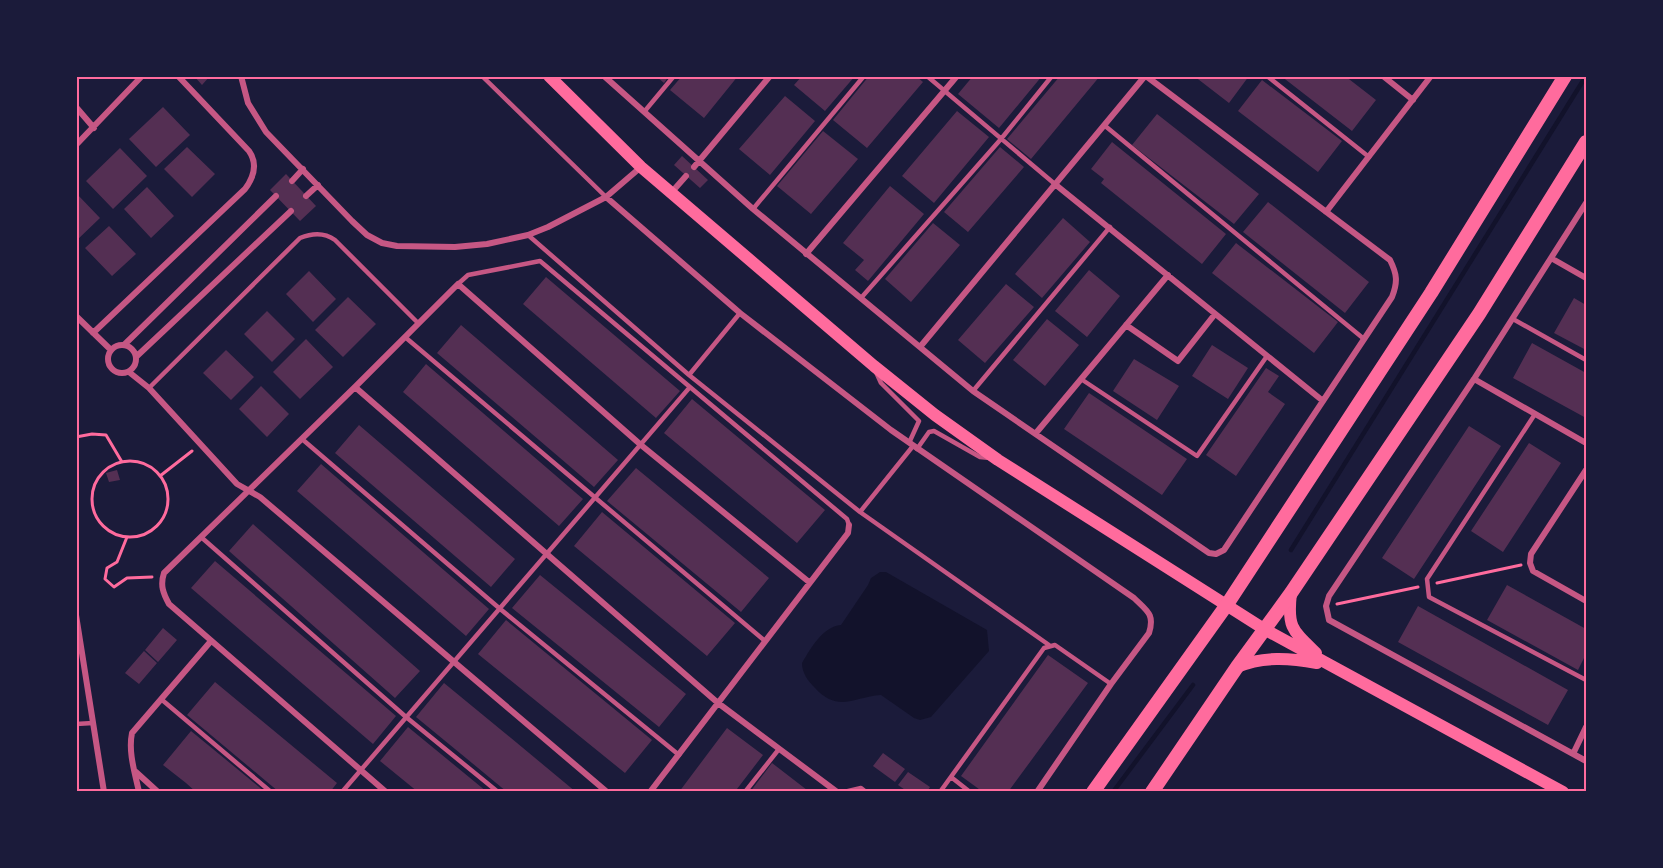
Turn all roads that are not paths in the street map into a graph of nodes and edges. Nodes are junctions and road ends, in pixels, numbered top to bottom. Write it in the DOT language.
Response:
graph roads {
  1 [pos="142,76"];
  2 [pos="178,76"];
  3 [pos="241,76"];
  4 [pos="482,76"];
  5 [pos="549,76"];
  6 [pos="604,76"];
  7 [pos="674,76"];
  8 [pos="770,76"];
  9 [pos="864,76"];
  10 [pos="927,76"];
  11 [pos="957,76"];
  12 [pos="1052,76"];
  13 [pos="1146,76"];
  14 [pos="1267,76"];
  15 [pos="1383,76"];
  16 [pos="1431,76"];
  17 [pos="1565,76"];
  18 [pos="945,91"];
  19 [pos="1413,100"];
  20 [pos="76,107"];
  21 [pos="644,112"];
  22 [pos="1104,125"];
  23 [pos="94,128"];
  24 [pos="1001,139"];
  25 [pos="1587,142"];
  26 [pos="76,145"];
  27 [pos="1369,157"];
  28 [pos="699,161"];
  29 [pos="641,167"];
  30 [pos="694,167"];
  31 [pos="303,169"];
  32 [pos="686,176"];
  33 [pos="292,181"];
  34 [pos="318,185"];
  35 [pos="1056,185"];
  36 [pos="671,193"];
  37 [pos="276,196"];
  38 [pos="306,196"];
  39 [pos="606,197"];
  40 [pos="1587,203"];
  41 [pos="753,209"];
  42 [pos="291,211"];
  43 [pos="1326,213"];
  44 [pos="1110,227"];
  45 [pos="528,235"];
  46 [pos="806,254"];
  47 [pos="1551,258"];
  48 [pos="1168,275"];
  49 [pos="1587,278"];
  50 [pos="458,284"];
  51 [pos="861,298"];
  52 [pos="740,313"];
  53 [pos="1215,314"];
  54 [pos="76,316"];
  55 [pos="1513,319"];
  56 [pos="418,323"];
  57 [pos="1126,325"];
  58 [pos="93,333"];
  59 [pos="405,337"];
  60 [pos="1364,339"];
  61 [pos="124,345"];
  62 [pos="920,347"];
  63 [pos="111,350"];
  64 [pos="137,356"];
  65 [pos="1267,356"];
  66 [pos="1587,360"];
  67 [pos="874,366"];
  68 [pos="129,372"];
  69 [pos="689,375"];
  70 [pos="1081,378"];
  71 [pos="1474,379"];
  72 [pos="356,387"];
  73 [pos="690,387"];
  74 [pos="148,388"];
  75 [pos="974,391"];
  76 [pos="1323,401"];
  77 [pos="1535,414"];
  78 [pos="1036,433"];
  79 [pos="302,439"];
  80 [pos="1587,443"];
  81 [pos="641,445"];
  82 [pos="913,446"];
  83 [pos="998,460"];
  84 [pos="1587,470"];
  85 [pos="251,490"];
  86 [pos="595,497"];
  87 [pos="860,512"];
  88 [pos="849,525"];
  89 [pos="201,537"];
  90 [pos="545,553"];
  91 [pos="809,582"];
  92 [pos="1291,593"];
  93 [pos="1587,601"];
  94 [pos="1226,606"];
  95 [pos="499,608"];
  96 [pos="76,615"];
  97 [pos="1264,629"];
  98 [pos="211,641"];
  99 [pos="765,641"];
  100 [pos="1049,645"];
  101 [pos="79,652"];
  102 [pos="453,662"];
  103 [pos="1327,665"];
  104 [pos="1237,667"];
  105 [pos="1587,680"];
  106 [pos="1111,684"];
  107 [pos="161,699"];
  108 [pos="718,703"];
  109 [pos="406,717"];
  110 [pos="93,723"];
  111 [pos="76,724"];
  112 [pos="1587,727"];
  113 [pos="779,749"];
  114 [pos="679,754"];
  115 [pos="1574,754"];
  116 [pos="1587,761"];
  117 [pos="360,770"];
  118 [pos="135,772"];
  119 [pos="951,777"];
  120 [pos="104,792"];
  121 [pos="139,792"];
  122 [pos="158,792"];
  123 [pos="271,792"];
  124 [pos="342,792"];
  125 [pos="386,792"];
  126 [pos="498,792"];
  127 [pos="607,792"];
  128 [pos="650,792"];
  129 [pos="745,792"];
  130 [pos="837,792"];
  131 [pos="844,792"];
  132 [pos="866,792"];
  133 [pos="940,792"];
  134 [pos="970,792"];
  135 [pos="1037,792"];
  136 [pos="1093,792"];
  137 [pos="1152,792"];
  138 [pos="1563,792"];
  1 -- 23 [label="street"];
  2 -- 58 [label="street"];
  3 -- 31 [label="street"];
  4 -- 39 [label="lane"];
  5 -- 29 [label="main road"];
  6 -- 21 [label="street"];
  7 -- 21 [label="lane"];
  8 -- 28 [label="street"];
  9 -- 41 [label="lane"];
  10 -- 18 [label="lane"];
  11 -- 18 [label="street"];
  12 -- 24 [label="lane"];
  13 -- 22 [label="street"];
  13 -- 43 [label="street"];
  14 -- 27 [label="lane"];
  15 -- 19 [label="street"];
  16 -- 19 [label="street"];
  17 -- 94 [label="main road"];
  18 -- 24 [label="lane"];
  18 -- 46 [label="street"];
  19 -- 27 [label="street"];
  20 -- 23 [label="street"];
  21 -- 28 [label="street"];
  22 -- 35 [label="street"];
  22 -- 60 [label="lane"];
  23 -- 26 [label="street"];
  24 -- 35 [label="lane"];
  24 -- 51 [label="lane"];
  25 -- 92 [label="main road"];
  27 -- 43 [label="street"];
  28 -- 30 [label="street"];
  28 -- 41 [label="street"];
  29 -- 36 [label="main road"];
  29 -- 39 [label="street"];
  31 -- 33 [label="street"];
  31 -- 34 [label="street"];
  32 -- 36 [label="street"];
  34 -- 38 [label="street"];
  34 -- 45 [label="street"];
  35 -- 44 [label="street"];
  35 -- 62 [label="street"];
  36 -- 67 [label="main road"];
  37 -- 61 [label="street"];
  39 -- 45 [label="street"];
  39 -- 52 [label="street"];
  40 -- 47 [label="street"];
  41 -- 46 [label="street"];
  42 -- 64 [label="street"];
  43 -- 60 [label="street"];
  44 -- 48 [label="street"];
  44 -- 75 [label="lane"];
  45 -- 69 [label="lane"];
  46 -- 51 [label="street"];
  47 -- 49 [label="street"];
  47 -- 55 [label="street"];
  48 -- 53 [label="street"];
  48 -- 57 [label="street"];
  50 -- 56 [label="street"];
  50 -- 73 [label="lane"];
  50 -- 81 [label="street"];
  51 -- 62 [label="street"];
  52 -- 69 [label="lane"];
  52 -- 82 [label="street"];
  53 -- 57 [label="street"];
  53 -- 65 [label="street"];
  54 -- 58 [label="street"];
  55 -- 66 [label="lane"];
  55 -- 71 [label="street"];
  56 -- 59 [label="street"];
  56 -- 74 [label="lane"];
  57 -- 70 [label="street"];
  58 -- 63 [label="street"];
  59 -- 72 [label="street"];
  59 -- 86 [label="lane"];
  60 -- 76 [label="street"];
  61 -- 63 [label="street"];
  61 -- 64 [label="street"];
  62 -- 75 [label="street"];
  63 -- 68 [label="street"];
  64 -- 68 [label="street"];
  65 -- 70 [label="lane"];
  65 -- 76 [label="street"];
  67 -- 82 [label="lane"];
  67 -- 83 [label="main road"];
  68 -- 74 [label="street"];
  69 -- 87 [label="lane"];
  70 -- 78 [label="street"];
  71 -- 77 [label="street"];
  71 -- 115 [label="street"];
  72 -- 79 [label="street"];
  72 -- 90 [label="street"];
  73 -- 81 [label="lane"];
  73 -- 88 [label="lane"];
  74 -- 85 [label="street"];
  75 -- 78 [label="street"];
  76 -- 78 [label="street"];
  77 -- 80 [label="street"];
  77 -- 105 [label="lane"];
  79 -- 85 [label="street"];
  79 -- 95 [label="lane"];
  81 -- 86 [label="lane"];
  81 -- 91 [label="street"];
  82 -- 83 [label="lane"];
  82 -- 87 [label="lane"];
  82 -- 106 [label="street"];
  83 -- 94 [label="main road"];
  84 -- 93 [label="street"];
  85 -- 89 [label="street"];
  85 -- 102 [label="street"];
  86 -- 90 [label="lane"];
  86 -- 99 [label="lane"];
  87 -- 100 [label="lane"];
  88 -- 91 [label="street"];
  89 -- 98 [label="street"];
  89 -- 109 [label="lane"];
  90 -- 95 [label="lane"];
  90 -- 108 [label="street"];
  91 -- 99 [label="street"];
  92 -- 97 [label="main road"];
  92 -- 103 [label="main road"];
  94 -- 97 [label="main road"];
  94 -- 136 [label="main road"];
  95 -- 102 [label="lane"];
  95 -- 114 [label="lane"];
  96 -- 101 [label="street"];
  97 -- 103 [label="main road"];
  97 -- 104 [label="main road"];
  98 -- 107 [label="street"];
  98 -- 117 [label="street"];
  99 -- 108 [label="street"];
  100 -- 106 [label="lane"];
  100 -- 119 [label="lane"];
  101 -- 110 [label="street"];
  102 -- 109 [label="lane"];
  102 -- 127 [label="street"];
  103 -- 104 [label="main road"];
  103 -- 138 [label="main road"];
  104 -- 137 [label="main road"];
  106 -- 135 [label="street"];
  107 -- 118 [label="street"];
  107 -- 123 [label="lane"];
  108 -- 113 [label="street"];
  108 -- 114 [label="street"];
  109 -- 117 [label="lane"];
  109 -- 126 [label="lane"];
  110 -- 111 [label="lane"];
  110 -- 120 [label="street"];
  112 -- 115 [label="street"];
  113 -- 129 [label="lane"];
  113 -- 130 [label="street"];
  114 -- 128 [label="street"];
  115 -- 116 [label="street"];
  117 -- 124 [label="lane"];
  117 -- 125 [label="street"];
  118 -- 121 [label="street"];
  118 -- 122 [label="street"];
  119 -- 133 [label="lane"];
  119 -- 134 [label="lane"];
  131 -- 132 [label="lane"];
}
